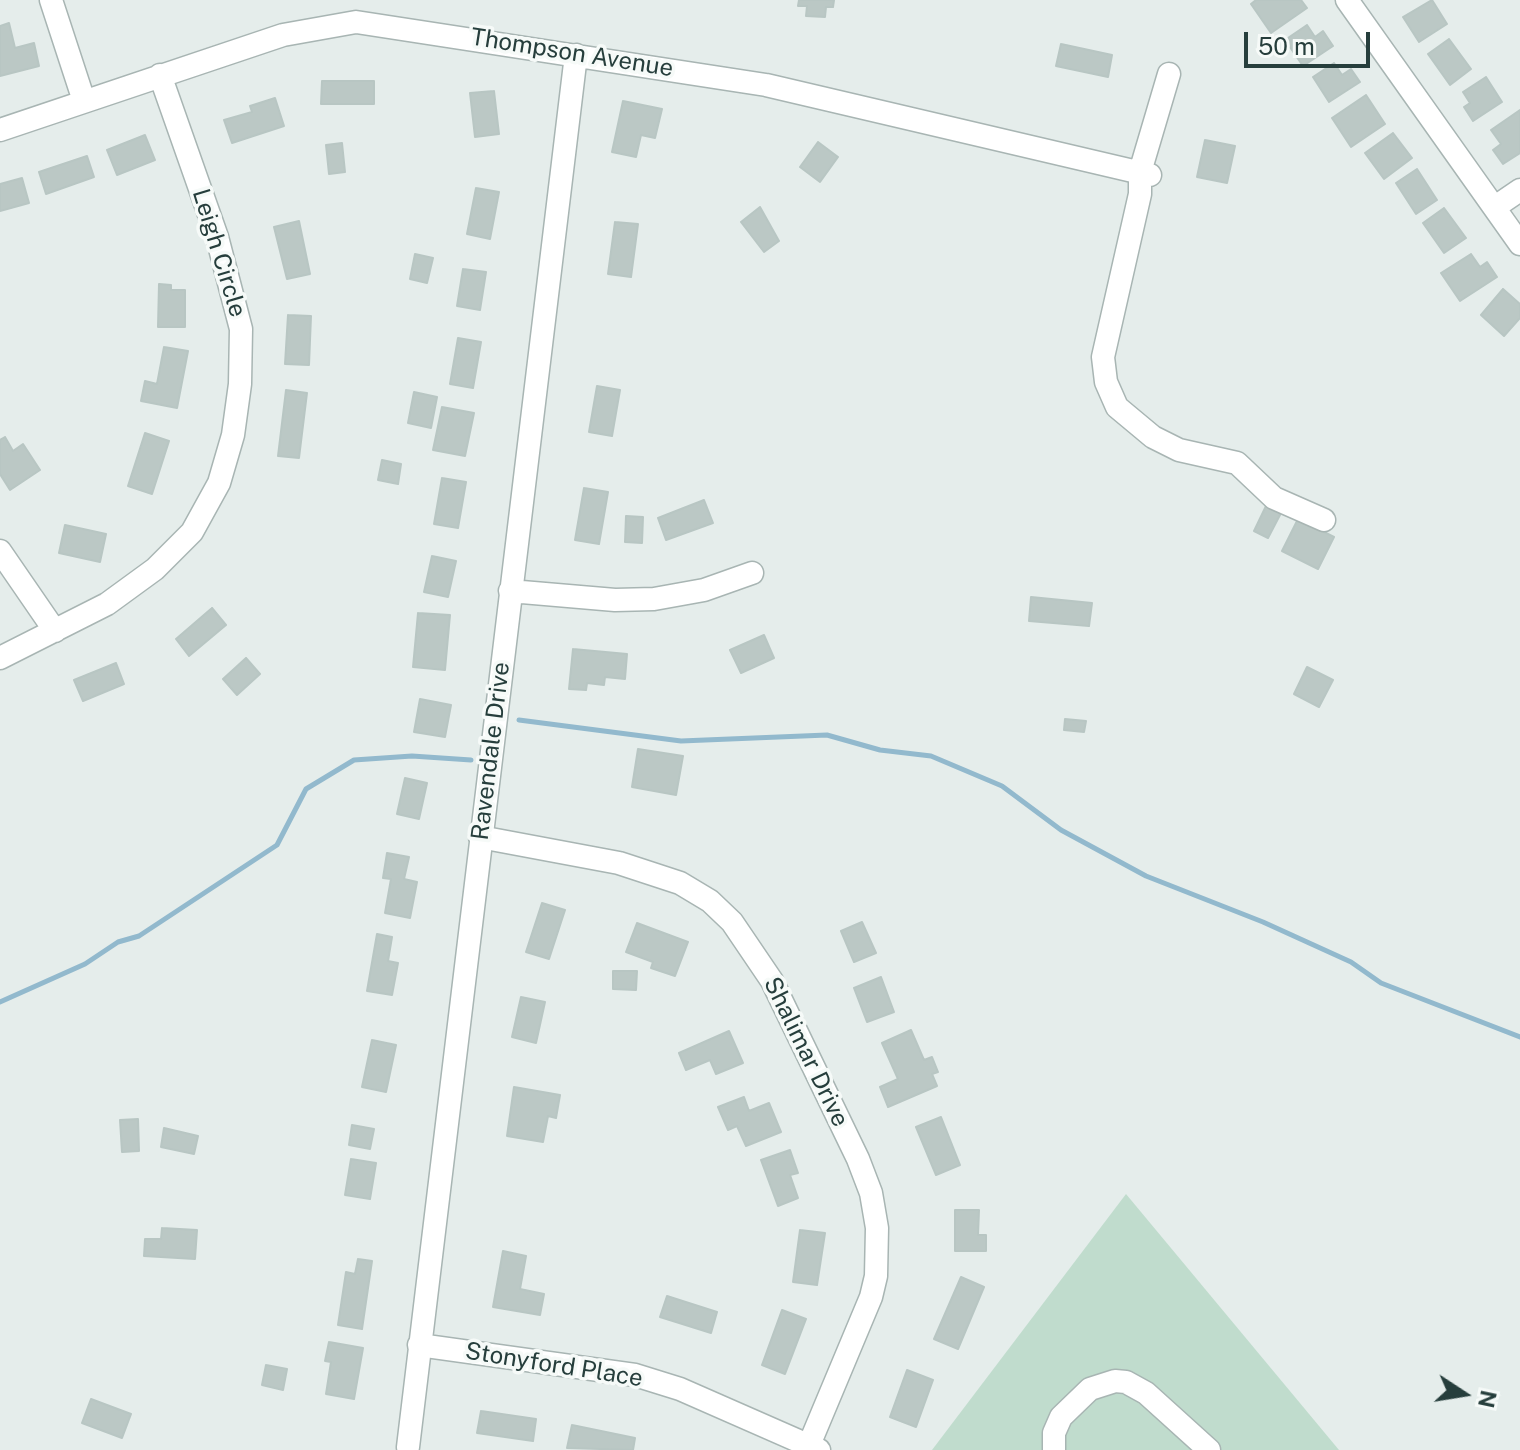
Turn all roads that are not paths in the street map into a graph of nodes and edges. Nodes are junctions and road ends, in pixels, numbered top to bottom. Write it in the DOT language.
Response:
graph roads {
  1 [pos="51,0"];
  2 [pos="1357,3"];
  3 [pos="576,55"];
  4 [pos="1169,74"];
  5 [pos="160,75"];
  6 [pos="84,101"];
  7 [pos="0,130"];
  8 [pos="1145,174"];
  9 [pos="1520,190"];
  10 [pos="1495,207"];
  11 [pos="1520,244"];
  12 [pos="1324,520"];
  13 [pos="0,551"];
  14 [pos="752,573"];
  15 [pos="510,591"];
  16 [pos="55,631"];
  17 [pos="0,658"];
  18 [pos="480,837"];
  19 [pos="419,1345"];
  20 [pos="408,1447"];
  21 [pos="814,1447"];
  22 [pos="1054,1450"];
  23 [pos="1209,1450"];
  1 -- 6 [label="street"];
  2 -- 10 [label="street"];
  3 -- 5 [label="street, Thompson Avenue"];
  3 -- 8 [label="street, Thompson Avenue"];
  3 -- 15 [label="street, Ravendale Drive"];
  4 -- 8 [label="street"];
  5 -- 6 [label="street, Thompson Avenue"];
  5 -- 16 [label="street, Leigh Circle"];
  6 -- 7 [label="street, Thompson Avenue"];
  8 -- 12 [label="street"];
  9 -- 10 [label="street"];
  10 -- 11 [label="street"];
  13 -- 16 [label="street"];
  14 -- 15 [label="street"];
  15 -- 18 [label="street, Ravendale Drive"];
  16 -- 17 [label="street, Leigh Circle"];
  18 -- 19 [label="street, Ravendale Drive"];
  18 -- 21 [label="street, Shalimar Drive"];
  19 -- 20 [label="street, Ravendale Drive"];
  19 -- 21 [label="street, Stonyford Place"];
  22 -- 23 [label="street"];
}
